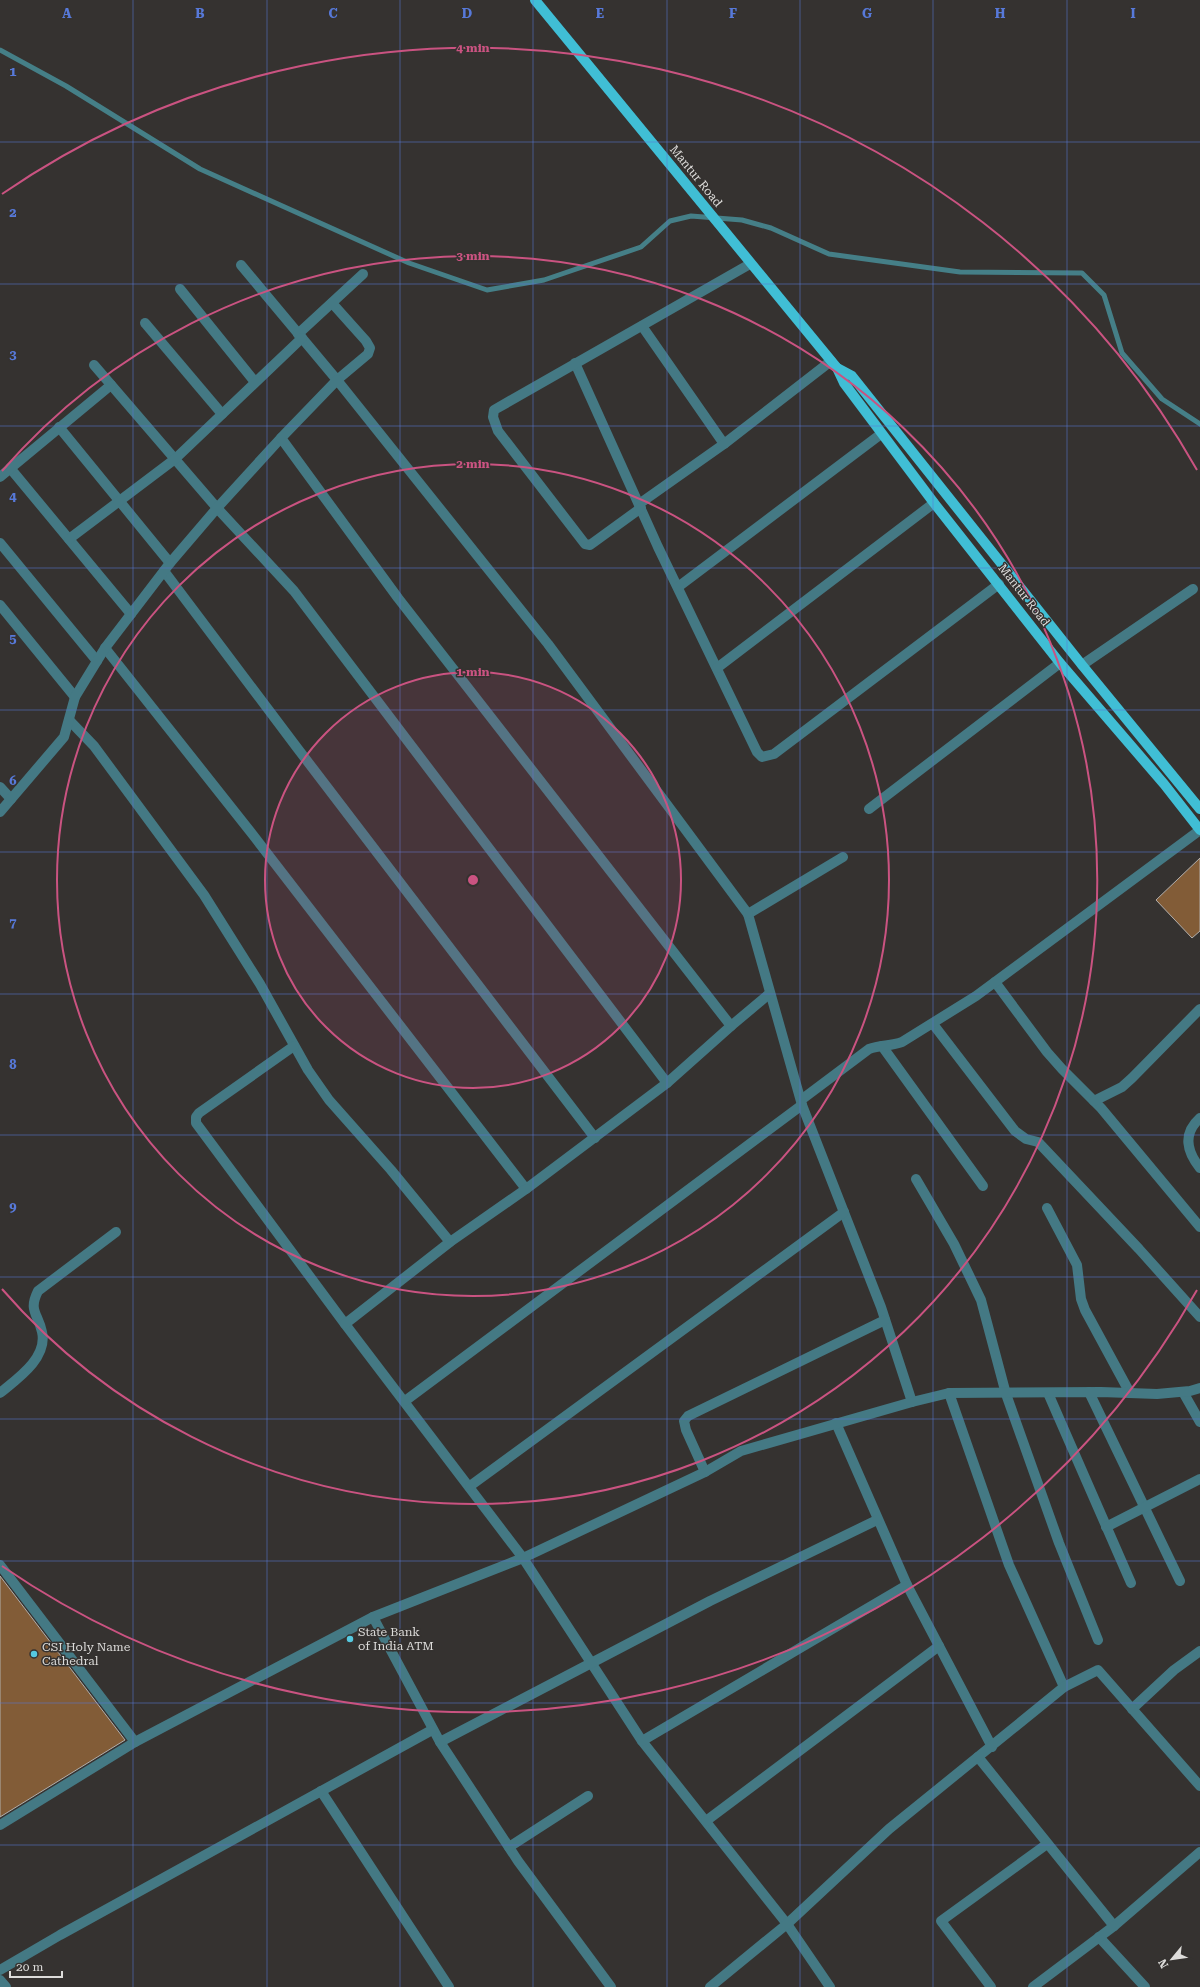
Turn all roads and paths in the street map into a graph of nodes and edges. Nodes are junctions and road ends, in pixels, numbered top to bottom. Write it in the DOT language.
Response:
graph roads {
  1 [pos="535,0"];
  2 [pos="750,264"];
  3 [pos="241,265"];
  4 [pos="363,274"];
  5 [pos="180,289"];
  6 [pos="332,303"];
  7 [pos="145,323"];
  8 [pos="642,326"];
  9 [pos="300,336"];
  10 [pos="575,363"];
  11 [pos="94,365"];
  12 [pos="834,365"];
  13 [pos="337,380"];
  14 [pos="255,382"];
  15 [pos="111,385"];
  16 [pos="222,414"];
  17 [pos="59,427"];
  18 [pos="881,434"];
  19 [pos="281,438"];
  20 [pos="724,444"];
  21 [pos="176,460"];
  22 [pos="10,468"];
  23 [pos="0,477"];
  24 [pos="119,500"];
  25 [pos="934,504"];
  26 [pos="640,506"];
  27 [pos="217,508"];
  28 [pos="69,539"];
  29 [pos="0,543"];
  30 [pos="167,567"];
  31 [pos="999,584"];
  32 [pos="678,587"];
  33 [pos="1193,589"];
  34 [pos="0,605"];
  35 [pos="131,614"];
  36 [pos="105,648"];
  37 [pos="97,661"];
  38 [pos="1060,663"];
  39 [pos="1082,665"];
  40 [pos="717,668"];
  41 [pos="75,697"];
  42 [pos="69,720"];
  43 [pos="0,787"];
  44 [pos="11,799"];
  45 [pos="869,809"];
  46 [pos="1200,810"];
  47 [pos="0,812"];
  48 [pos="1200,830"];
  49 [pos="843,857"];
  50 [pos="748,914"];
  51 [pos="995,982"];
  52 [pos="770,994"];
  53 [pos="1200,1009"];
  54 [pos="933,1024"];
  55 [pos="731,1026"];
  56 [pos="294,1046"];
  57 [pos="882,1046"];
  58 [pos="667,1083"];
  59 [pos="1094,1101"];
  60 [pos="802,1102"];
  61 [pos="1200,1118"];
  62 [pos="595,1138"];
  63 [pos="1200,1168"];
  64 [pos="916,1180"];
  65 [pos="983,1186"];
  66 [pos="526,1189"];
  67 [pos="1047,1208"];
  68 [pos="844,1212"];
  69 [pos="1200,1227"];
  70 [pos="116,1232"];
  71 [pos="450,1242"];
  72 [pos="1200,1317"];
  73 [pos="885,1320"];
  74 [pos="345,1324"];
  75 [pos="1200,1388"];
  76 [pos="1088,1392"];
  77 [pos="1183,1392"];
  78 [pos="0,1393"];
  79 [pos="1048,1393"];
  80 [pos="1130,1393"];
  81 [pos="949,1394"];
  82 [pos="1006,1394"];
  83 [pos="405,1401"];
  84 [pos="912,1402"];
  85 [pos="1200,1422"];
  86 [pos="836,1423"];
  87 [pos="705,1472"];
  88 [pos="1200,1479"];
  89 [pos="470,1486"];
  90 [pos="1144,1507"];
  91 [pos="877,1520"];
  92 [pos="1106,1527"];
  93 [pos="523,1558"];
  94 [pos="0,1565"];
  95 [pos="1180,1581"];
  96 [pos="1131,1583"];
  97 [pos="908,1585"];
  98 [pos="373,1618"];
  99 [pos="1098,1640"];
  100 [pos="939,1646"];
  101 [pos="1200,1651"];
  102 [pos="591,1663"];
  103 [pos="1064,1687"];
  104 [pos="1132,1708"];
  105 [pos="432,1730"];
  106 [pos="642,1741"];
  107 [pos="135,1742"];
  108 [pos="440,1742"];
  109 [pos="992,1747"];
  110 [pos="978,1757"];
  111 [pos="1200,1786"];
  112 [pos="321,1791"];
  113 [pos="588,1796"];
  114 [pos="706,1822"];
  115 [pos="0,1825"];
  116 [pos="1047,1844"];
  117 [pos="509,1847"];
  118 [pos="1200,1852"];
  119 [pos="787,1924"];
  120 [pos="1114,1926"];
  121 [pos="1099,1937"];
  122 [pos="0,1970"];
  123 [pos="0,1980"];
  124 [pos="6,1987"];
  125 [pos="449,1987"];
  126 [pos="611,1987"];
  127 [pos="710,1987"];
  128 [pos="830,1987"];
  129 [pos="991,1987"];
  130 [pos="1033,1987"];
  131 [pos="1144,1987"];
  1 -- 2 [label="main road, Mantur Road"];
  2 -- 8 [label="street"];
  2 -- 12 [label="main road, Mantur Road"];
  3 -- 9 [label="street"];
  4 -- 6 [label="street"];
  5 -- 14 [label="street"];
  6 -- 9 [label="street"];
  6 -- 13 [label="street"];
  7 -- 16 [label="street"];
  8 -- 10 [label="street"];
  8 -- 20 [label="street"];
  9 -- 13 [label="street"];
  9 -- 14 [label="street"];
  10 -- 26 [label="street"];
  10 -- 26 [label="street"];
  11 -- 15 [label="street"];
  12 -- 18 [label="main road, Mantur Road"];
  12 -- 20 [label="street"];
  12 -- 39 [label="main road, Mantur Road"];
  13 -- 19 [label="street"];
  13 -- 50 [label="street"];
  14 -- 16 [label="street"];
  15 -- 17 [label="street"];
  15 -- 21 [label="street"];
  16 -- 21 [label="street"];
  17 -- 22 [label="street"];
  17 -- 24 [label="street"];
  18 -- 25 [label="main road, Mantur Road"];
  18 -- 32 [label="street"];
  19 -- 27 [label="street"];
  19 -- 55 [label="street"];
  20 -- 26 [label="street"];
  21 -- 24 [label="street"];
  21 -- 27 [label="street"];
  22 -- 23 [label="street"];
  22 -- 28 [label="street"];
  24 -- 28 [label="street"];
  24 -- 30 [label="street"];
  25 -- 31 [label="main road, Mantur Road"];
  25 -- 40 [label="street"];
  26 -- 32 [label="street"];
  27 -- 30 [label="street"];
  27 -- 58 [label="street"];
  28 -- 35 [label="street"];
  29 -- 37 [label="street"];
  30 -- 35 [label="street"];
  30 -- 62 [label="street"];
  31 -- 38 [label="main road, Mantur Road"];
  31 -- 40 [label="street"];
  32 -- 40 [label="street"];
  33 -- 39 [label="street"];
  34 -- 41 [label="street"];
  35 -- 36 [label="street"];
  36 -- 37 [label="street"];
  36 -- 66 [label="street"];
  37 -- 41 [label="street"];
  38 -- 45 [label="street"];
  38 -- 48 [label="main road, Mantur Road"];
  39 -- 46 [label="main road, Mantur Road"];
  41 -- 42 [label="street"];
  42 -- 44 [label="street"];
  42 -- 56 [label="street"];
  43 -- 44 [label="street"];
  44 -- 47 [label="street"];
  48 -- 51 [label="street"];
  49 -- 50 [label="street"];
  50 -- 52 [label="street"];
  51 -- 54 [label="street"];
  51 -- 59 [label="street"];
  52 -- 55 [label="street"];
  52 -- 60 [label="street"];
  53 -- 59 [label="street"];
  54 -- 57 [label="street"];
  54 -- 72 [label="street"];
  55 -- 58 [label="street"];
  56 -- 71 [label="street"];
  56 -- 74 [label="street"];
  57 -- 60 [label="street"];
  57 -- 65 [label="street"];
  58 -- 62 [label="street"];
  59 -- 69 [label="street"];
  60 -- 68 [label="street"];
  60 -- 83 [label="street"];
  61 -- 63 [label="street"];
  62 -- 66 [label="street"];
  64 -- 82 [label="street"];
  66 -- 71 [label="street"];
  67 -- 80 [label="street"];
  68 -- 73 [label="street"];
  68 -- 89 [label="street"];
  70 -- 78 [label="street"];
  71 -- 74 [label="street"];
  73 -- 84 [label="street"];
  73 -- 87 [label="street"];
  74 -- 83 [label="street"];
  75 -- 77 [label="street"];
  76 -- 79 [label="street"];
  76 -- 80 [label="street"];
  76 -- 90 [label="street"];
  77 -- 80 [label="street"];
  77 -- 85 [label="street"];
  79 -- 82 [label="street"];
  79 -- 92 [label="street"];
  81 -- 82 [label="street"];
  81 -- 84 [label="street"];
  81 -- 103 [label="street"];
  82 -- 99 [label="street"];
  83 -- 89 [label="street"];
  84 -- 86 [label="street"];
  86 -- 87 [label="street"];
  86 -- 91 [label="street"];
  87 -- 93 [label="street"];
  88 -- 90 [label="street"];
  89 -- 93 [label="street"];
  90 -- 92 [label="street"];
  90 -- 95 [label="street"];
  91 -- 97 [label="street"];
  91 -- 102 [label="street"];
  92 -- 96 [label="street"];
  93 -- 98 [label="street"];
  93 -- 102 [label="street"];
  94 -- 107 [label="street"];
  97 -- 100 [label="street"];
  97 -- 106 [label="street"];
  98 -- 105 [label="street"];
  98 -- 107 [label="street"];
  100 -- 109 [label="street"];
  100 -- 114 [label="street"];
  101 -- 104 [label="street"];
  102 -- 106 [label="street"];
  102 -- 108 [label="street"];
  103 -- 104 [label="street"];
  103 -- 109 [label="street"];
  104 -- 111 [label="street"];
  105 -- 108 [label="street"];
  105 -- 112 [label="street"];
  106 -- 114 [label="street"];
  107 -- 115 [label="street"];
  108 -- 117 [label="street"];
  109 -- 110 [label="street"];
  110 -- 116 [label="street"];
  110 -- 119 [label="street"];
  112 -- 122 [label="street"];
  112 -- 125 [label="street"];
  113 -- 117 [label="street"];
  114 -- 119 [label="street"];
  116 -- 120 [label="street"];
  116 -- 129 [label="street"];
  117 -- 126 [label="street"];
  118 -- 120 [label="street"];
  119 -- 127 [label="street"];
  119 -- 128 [label="street"];
  120 -- 121 [label="street"];
  121 -- 130 [label="street"];
  121 -- 131 [label="street"];
  123 -- 124 [label="street"];
}
